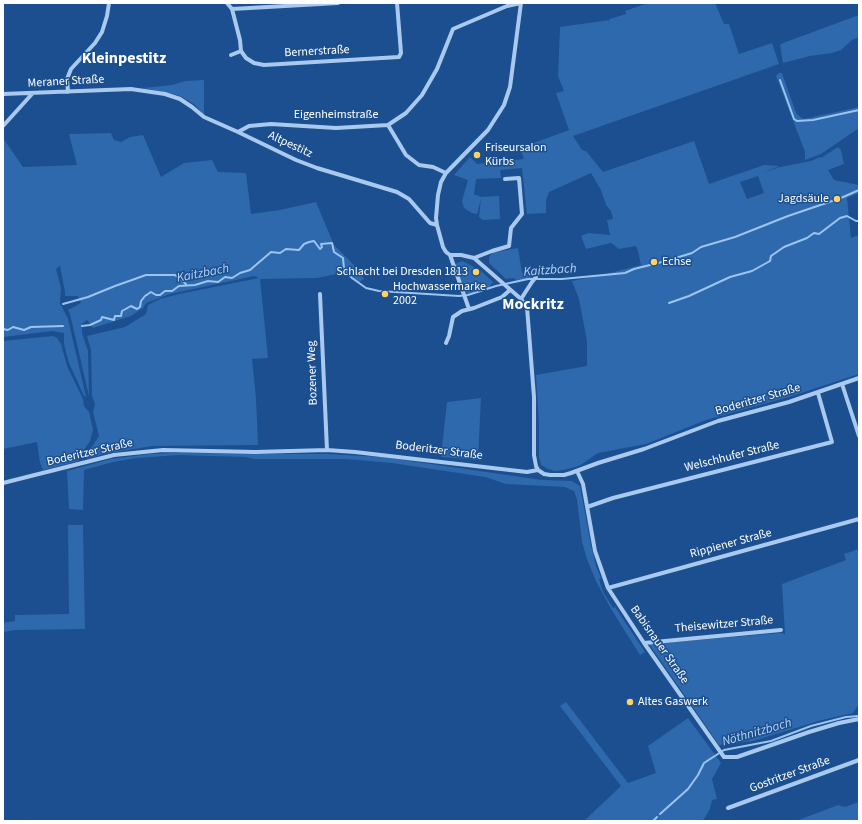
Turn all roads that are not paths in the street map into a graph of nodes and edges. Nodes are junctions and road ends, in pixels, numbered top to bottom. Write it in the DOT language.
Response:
graph roads {
  1 [pos="109,3"];
  2 [pos="227,3"];
  3 [pos="338,3"];
  4 [pos="397,3"];
  5 [pos="521,3"];
  6 [pos="232,9"];
  7 [pos="241,51"];
  8 [pos="231,55"];
  9 [pos="131,89"];
  10 [pos="68,92"];
  11 [pos="3,94"];
  12 [pos="32,94"];
  13 [pos="388,125"];
  14 [pos="3,126"];
  15 [pos="238,132"];
  16 [pos="446,173"];
  17 [pos="505,179"];
  18 [pos="437,225"];
  19 [pos="450,255"];
  20 [pos="474,258"];
  21 [pos="536,277"];
  22 [pos="510,290"];
  23 [pos="320,294"];
  24 [pos="521,299"];
  25 [pos="468,309"];
  26 [pos="446,343"];
  27 [pos="859,378"];
  28 [pos="842,384"];
  29 [pos="818,393"];
  30 [pos="859,436"];
  31 [pos="327,450"];
  32 [pos="538,470"];
  33 [pos="577,471"];
  34 [pos="3,483"];
  35 [pos="587,507"];
  36 [pos="859,519"];
  37 [pos="608,588"];
  38 [pos="781,630"];
  39 [pos="644,643"];
  40 [pos="859,719"];
  41 [pos="859,760"];
  42 [pos="728,808"];
  1 -- 10 [label="street"];
  2 -- 6 [label="street"];
  3 -- 6 [label="street"];
  4 -- 7 [label="street, Bernerstraße"];
  5 -- 13 [label="street, Eigenheimstraße"];
  5 -- 16 [label="street"];
  6 -- 7 [label="street"];
  7 -- 8 [label="street"];
  9 -- 10 [label="street, Meraner Straße"];
  9 -- 15 [label="street, Altpestitz"];
  10 -- 12 [label="street, Meraner Straße"];
  11 -- 12 [label="street, Meraner Straße"];
  12 -- 14 [label="street"];
  13 -- 15 [label="street, Eigenheimstraße"];
  13 -- 16 [label="street"];
  15 -- 18 [label="street, Altpestitz"];
  16 -- 18 [label="street"];
  17 -- 20 [label="street"];
  18 -- 19 [label="street"];
  19 -- 20 [label="street"];
  19 -- 25 [label="street"];
  20 -- 22 [label="street"];
  21 -- 24 [label="street"];
  22 -- 24 [label="street"];
  22 -- 25 [label="street"];
  23 -- 31 [label="street, Bozener Weg"];
  24 -- 32 [label="street"];
  25 -- 26 [label="street"];
  27 -- 28 [label="street, Boderitzer Straße"];
  28 -- 29 [label="street, Boderitzer Straße"];
  28 -- 30 [label="street"];
  29 -- 33 [label="street, Boderitzer Straße"];
  29 -- 35 [label="street, Welschhufer Straße"];
  31 -- 32 [label="street, Boderitzer Straße"];
  31 -- 34 [label="street, Boderitzer Straße"];
  32 -- 33 [label="street, Boderitzer Straße"];
  33 -- 35 [label="street, Babisnauer Straße"];
  35 -- 37 [label="street, Babisnauer Straße"];
  36 -- 37 [label="street, Rippiener Straße"];
  37 -- 39 [label="street, Babisnauer Straße"];
  38 -- 39 [label="street, Theisewitzer Straße"];
  39 -- 40 [label="street, Babisnauer Straße"];
  41 -- 42 [label="street, Gostritzer Straße"];
}
